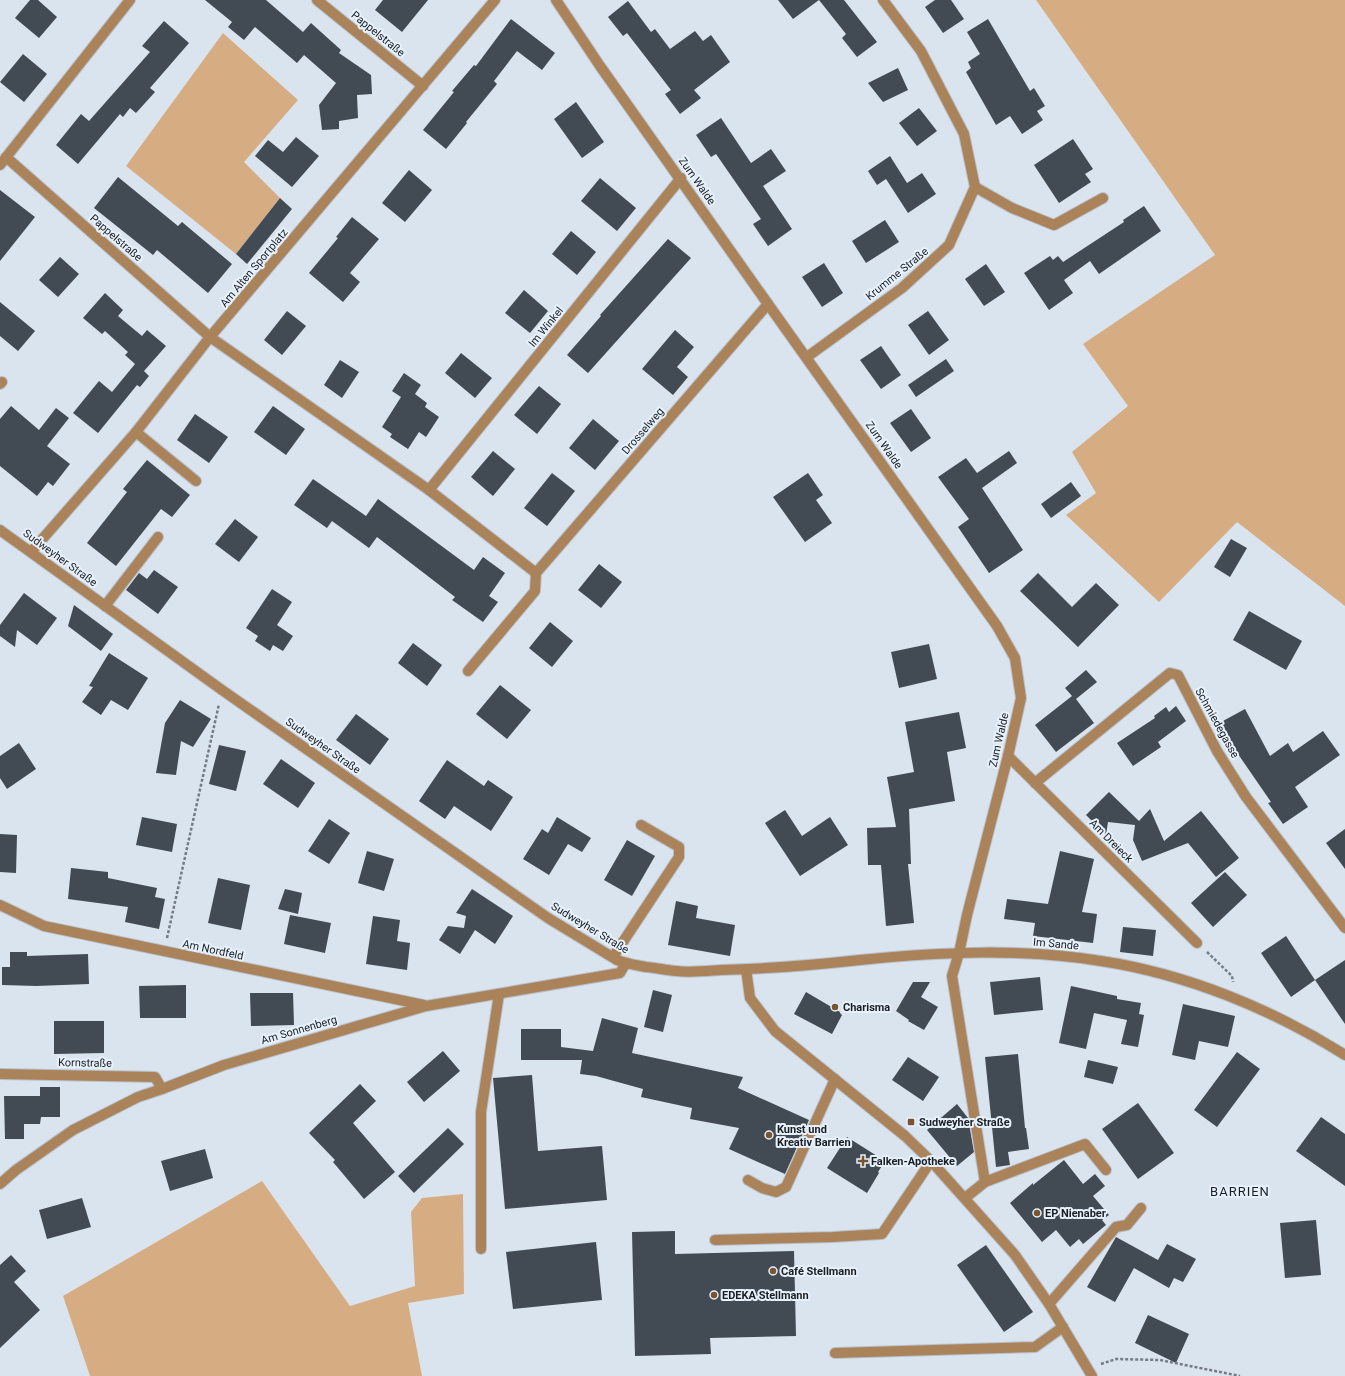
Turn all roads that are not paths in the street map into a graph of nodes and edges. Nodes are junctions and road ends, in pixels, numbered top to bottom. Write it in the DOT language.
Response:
graph roads {
  1 [pos="130,0"];
  2 [pos="317,0"];
  3 [pos="495,0"];
  4 [pos="556,0"];
  5 [pos="884,0"];
  6 [pos="423,86"];
  7 [pos="3,161"];
  8 [pos="680,178"];
  9 [pos="975,187"];
  10 [pos="1103,198"];
  11 [pos="768,304"];
  12 [pos="210,338"];
  13 [pos="807,357"];
  14 [pos="136,432"];
  15 [pos="196,481"];
  16 [pos="429,490"];
  17 [pos="0,530"];
  18 [pos="158,537"];
  19 [pos="31,552"];
  20 [pos="536,573"];
  21 [pos="105,606"];
  22 [pos="468,671"];
  23 [pos="1008,756"];
  24 [pos="1035,783"];
  25 [pos="641,825"];
  26 [pos="0,905"];
  27 [pos="1345,928"];
  28 [pos="1198,943"];
  29 [pos="959,953"];
  30 [pos="613,957"];
  31 [pos="626,964"];
  32 [pos="746,969"];
  33 [pos="499,994"];
  34 [pos="426,1006"];
  35 [pos="1345,1056"];
  36 [pos="0,1074"];
  37 [pos="835,1079"];
  38 [pos="162,1089"];
  39 [pos="931,1161"];
  40 [pos="1106,1170"];
  41 [pos="748,1180"];
  42 [pos="985,1182"];
  43 [pos="0,1184"];
  44 [pos="965,1198"];
  45 [pos="1141,1208"];
  46 [pos="715,1240"];
  47 [pos="481,1249"];
  48 [pos="1049,1304"];
  49 [pos="1063,1327"];
  50 [pos="836,1353"];
  51 [pos="1090,1372"];
  1 -- 7 [label="street, Pappelstraße"];
  2 -- 6 [label="street, Pappelstraße"];
  3 -- 6 [label="street, Am Alten Sportplatz"];
  4 -- 8 [label="street, Zum Walde"];
  5 -- 9 [label="street"];
  6 -- 12 [label="street, Am Alten Sportplatz"];
  7 -- 12 [label="street, Pappelstraße"];
  8 -- 11 [label="street, Zum Walde"];
  8 -- 16 [label="street, Im Winkel"];
  9 -- 10 [label="street"];
  9 -- 13 [label="street, Krumme Straße"];
  11 -- 13 [label="street, Zum Walde"];
  11 -- 20 [label="street, Drosselweg"];
  12 -- 14 [label="street, Am Alten Sportplatz"];
  12 -- 16 [label="street"];
  13 -- 23 [label="street, Zum Walde"];
  14 -- 15 [label="street"];
  14 -- 19 [label="street, Am Alten Sportplatz"];
  16 -- 20 [label="street"];
  17 -- 19 [label="street, Sudweyher Straße"];
  18 -- 21 [label="street"];
  19 -- 21 [label="street, Sudweyher Straße"];
  20 -- 22 [label="street"];
  21 -- 30 [label="street, Sudweyher Straße"];
  23 -- 24 [label="street, Am Dreieck"];
  23 -- 29 [label="street, Zum Walde"];
  24 -- 27 [label="street, Schmiedegasse"];
  24 -- 28 [label="street, Am Dreieck"];
  25 -- 30 [label="street"];
  26 -- 34 [label="street, Am Nordfeld"];
  29 -- 32 [label="street, Im Sande"];
  29 -- 35 [label="street, Im Sande"];
  29 -- 42 [label="street, Zum Walde"];
  30 -- 31 [label="street, Sudweyher Straße"];
  31 -- 32 [label="street, Sudweyher Straße"];
  31 -- 33 [label="street, Am Sonnenberg"];
  32 -- 37 [label="street"];
  33 -- 34 [label="street, Am Sonnenberg"];
  33 -- 47 [label="street"];
  34 -- 38 [label="street, Am Sonnenberg"];
  36 -- 38 [label="street, Kornstraße"];
  37 -- 39 [label="street"];
  37 -- 41 [label="street"];
  38 -- 43 [label="street, Am Sonnenberg"];
  39 -- 44 [label="street"];
  39 -- 46 [label="street"];
  40 -- 42 [label="street"];
  42 -- 44 [label="street"];
  44 -- 48 [label="street"];
  45 -- 48 [label="street"];
  48 -- 49 [label="street"];
  49 -- 50 [label="street"];
  49 -- 51 [label="street"];
}
